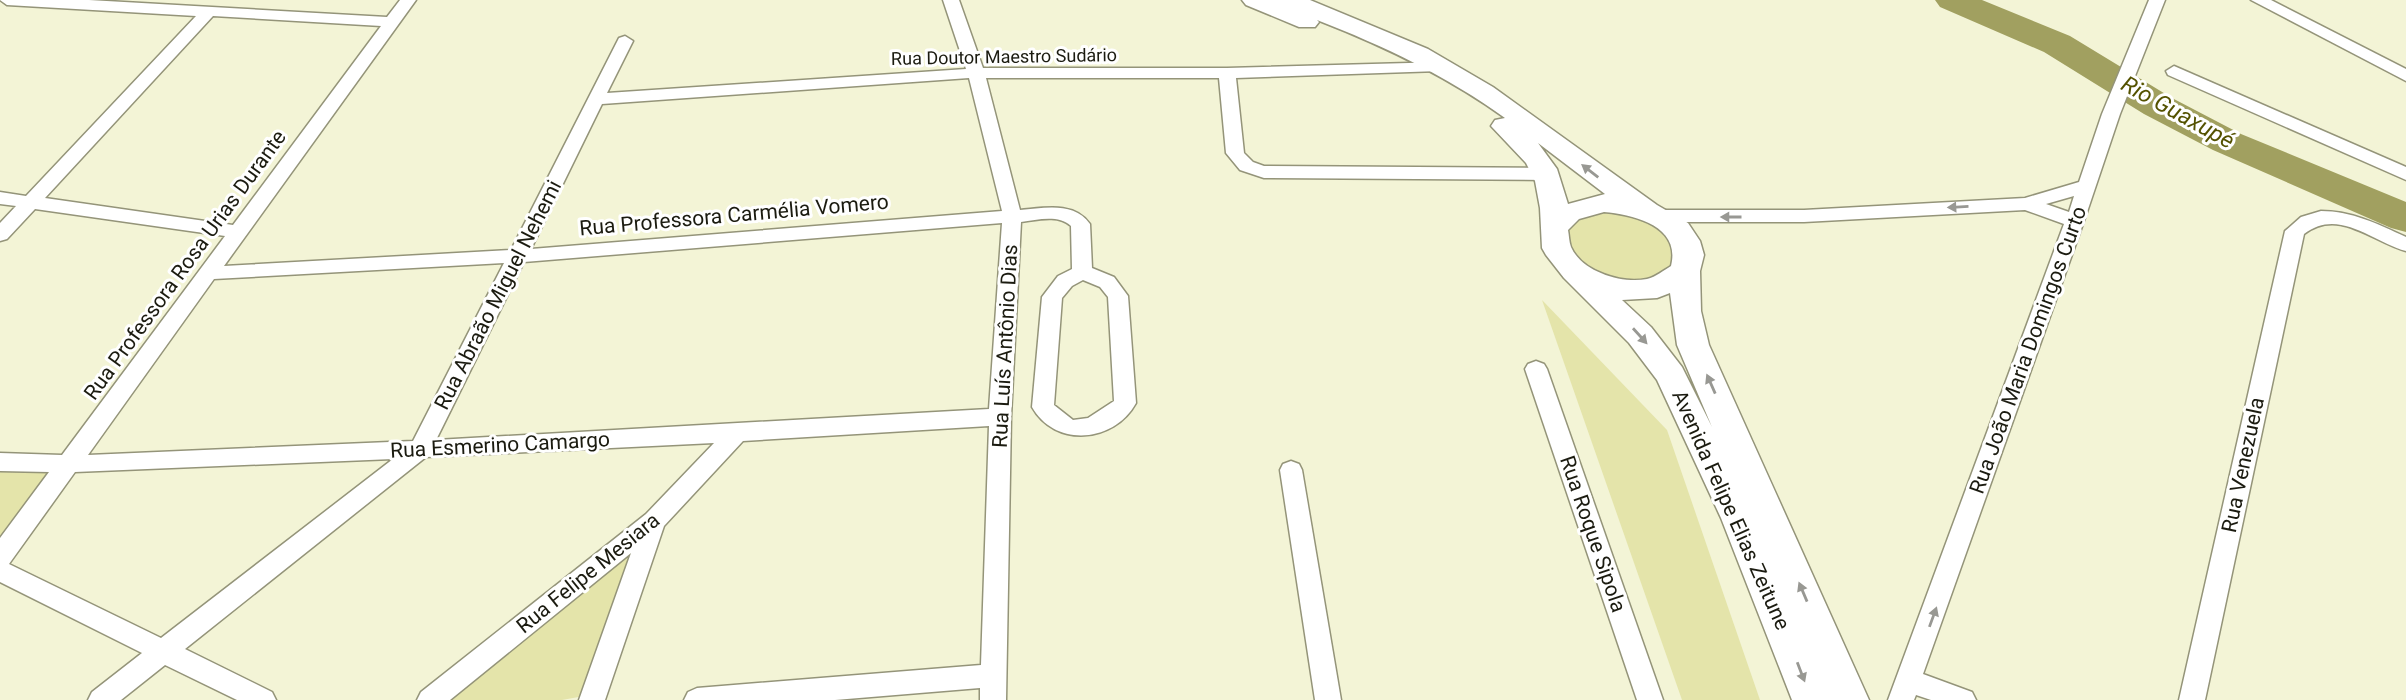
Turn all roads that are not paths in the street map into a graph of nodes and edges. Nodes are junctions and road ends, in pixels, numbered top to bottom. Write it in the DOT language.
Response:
graph roads {
  1 [pos="7,0"];
  2 [pos="263,0"];
  3 [pos="408,0"];
  4 [pos="951,0"];
  5 [pos="1254,0"];
  6 [pos="1289,0"];
  7 [pos="2157,0"];
  8 [pos="2259,0"];
  9 [pos="129,3"];
  10 [pos="204,5"];
  11 [pos="249,14"];
  12 [pos="392,22"];
  13 [pos="625,41"];
  14 [pos="1428,67"];
  15 [pos="2174,71"];
  16 [pos="976,73"];
  17 [pos="1227,73"];
  18 [pos="2406,76"];
  19 [pos="595,99"];
  20 [pos="2406,157"];
  21 [pos="2388,164"];
  22 [pos="1548,174"];
  23 [pos="2406,174"];
  24 [pos="2087,186"];
  25 [pos="0,198"];
  26 [pos="30,203"];
  27 [pos="2026,204"];
  28 [pos="1653,213"];
  29 [pos="1012,215"];
  30 [pos="2075,221"];
  31 [pos="1555,225"];
  32 [pos="238,232"];
  33 [pos="0,235"];
  34 [pos="2406,245"];
  35 [pos="519,256"];
  36 [pos="1082,271"];
  37 [pos="1574,271"];
  38 [pos="1685,271"];
  39 [pos="208,273"];
  40 [pos="1536,369"];
  41 [pos="1000,417"];
  42 [pos="736,434"];
  43 [pos="420,450"];
  44 [pos="0,462"];
  45 [pos="66,465"];
  46 [pos="1291,470"];
  47 [pos="654,522"];
  48 [pos="0,558"];
  49 [pos="0,571"];
  50 [pos="161,653"];
  51 [pos="993,688"];
  52 [pos="1905,691"];
  53 [pos="101,700"];
  54 [pos="263,700"];
  55 [pos="430,700"];
  56 [pos="592,700"];
  57 [pos="697,700"];
  58 [pos="1328,700"];
  59 [pos="1650,700"];
  60 [pos="1812,700"];
  61 [pos="1849,700"];
  62 [pos="1963,700"];
  63 [pos="2192,700"];
  1 -- 9 [label="street"];
  2 -- 11 [label="street"];
  3 -- 12 [label="street, Rua Professora Rosa Urias Durante"];
  4 -- 16 [label="street, Rua Luís Antônio Dias"];
  5 -- 14 [label="main road"];
  6 -- 14 [label="main road"];
  7 -- 24 [label="street, Rua João Maria Domingos Curto"];
  8 -- 18 [label="street"];
  9 -- 10 [label="street"];
  10 -- 11 [label="street"];
  10 -- 26 [label="street"];
  11 -- 12 [label="street"];
  12 -- 32 [label="street, Rua Professora Rosa Urias Durante"];
  13 -- 19 [label="street, Rua Abraão Miguel Nehemi"];
  14 -- 17 [label="street, Rua Doutor Maestro Sudário"];
  14 -- 22 [label="main road"];
  28 -- 14 [label="main road, one-way"];
  15 -- 21 [label="street"];
  16 -- 17 [label="street, Rua Doutor Maestro Sudário"];
  16 -- 19 [label="street, Rua Doutor Maestro Sudário"];
  16 -- 29 [label="street, Rua Luís Antônio Dias"];
  17 -- 22 [label="street"];
  19 -- 35 [label="street, Rua Abraão Miguel Nehemi"];
  20 -- 21 [label="street"];
  21 -- 23 [label="street"];
  22 -- 31 [label="main road"];
  24 -- 27 [label="street"];
  24 -- 30 [label="street, Rua João Maria Domingos Curto"];
  25 -- 26 [label="street"];
  26 -- 32 [label="street"];
  26 -- 33 [label="street"];
  27 -- 28 [label="street, one-way"];
  27 -- 30 [label="street"];
  28 -- 31 [label="main road"];
  28 -- 38 [label="main road"];
  29 -- 35 [label="street, Rua Professora Carmélia Vomero"];
  29 -- 36 [label="street, Rua Professora Carmélia Vomero"];
  29 -- 41 [label="street, Rua Luís Antônio Dias"];
  52 -- 30 [label="street, Rua João Maria Domingos Curto, one-way"];
  31 -- 37 [label="main road"];
  32 -- 39 [label="street, Rua Professora Rosa Urias Durante"];
  34 -- 63 [label="street, Rua Venezuela"];
  35 -- 39 [label="street, Rua Professora Carmélia Vomero"];
  35 -- 43 [label="street, Rua Abraão Miguel Nehemi"];
  36 -- 36 [label="street"];
  37 -- 38 [label="main road"];
  37 -- 60 [label="main road, Avenida Felipe Elias Zeitune, one-way"];
  61 -- 38 [label="main road, one-way"];
  39 -- 45 [label="street, Rua Professora Rosa Urias Durante"];
  40 -- 59 [label="street, Rua Roque Sipola"];
  41 -- 42 [label="street, Rua Esmerino Camargo"];
  41 -- 51 [label="street, Rua Luís Antônio Dias"];
  42 -- 43 [label="street, Rua Esmerino Camargo"];
  42 -- 47 [label="street, Rua Felipe Mesiara"];
  43 -- 45 [label="street, Rua Esmerino Camargo"];
  43 -- 50 [label="street, Rua Abraão Miguel Nehemi"];
  44 -- 45 [label="street, Rua Esmerino Camargo"];
  45 -- 48 [label="street, Rua Professora Rosa Urias Durante"];
  46 -- 58 [label="street"];
  47 -- 55 [label="street, Rua Felipe Mesiara"];
  47 -- 56 [label="street"];
  49 -- 50 [label="street"];
  50 -- 53 [label="street, Rua Abraão Miguel Nehemi"];
  50 -- 54 [label="street"];
  51 -- 57 [label="street"];
  52 -- 62 [label="street"];
}
